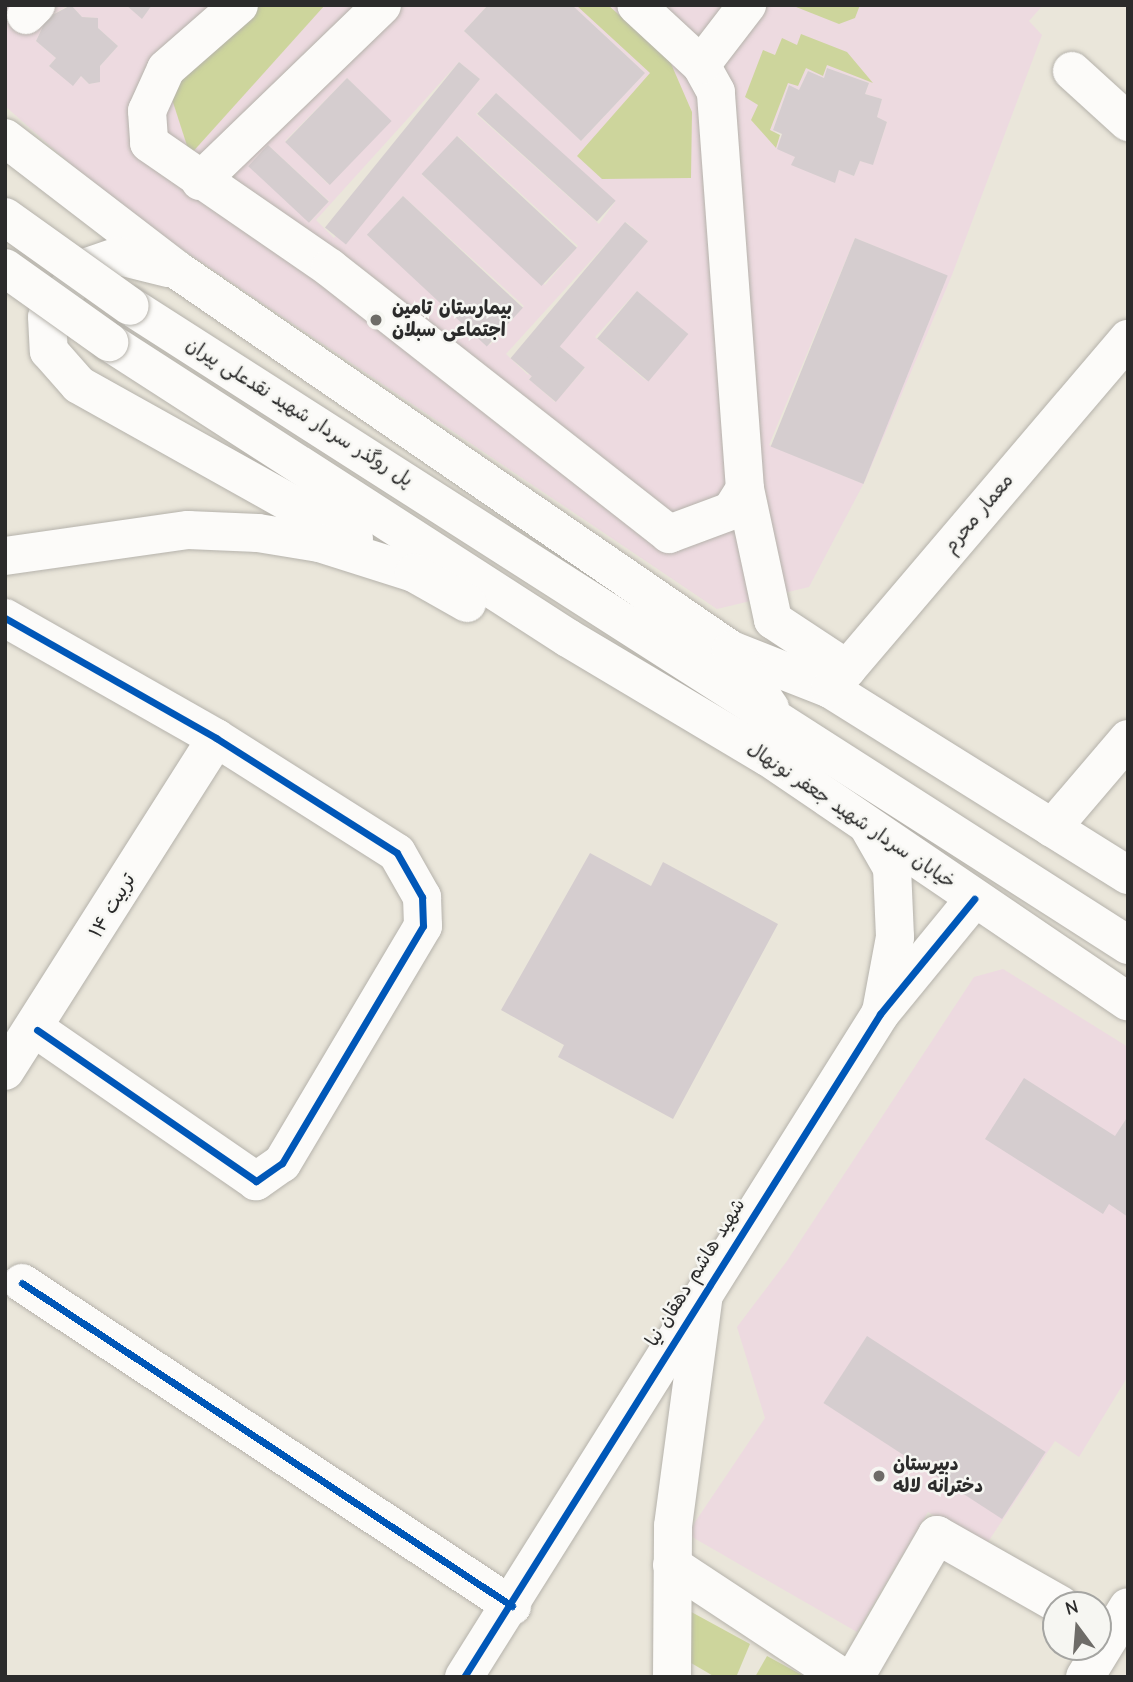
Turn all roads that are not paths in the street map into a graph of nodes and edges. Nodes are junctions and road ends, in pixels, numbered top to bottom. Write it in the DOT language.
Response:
graph roads {
  1 [pos="239,5"];
  2 [pos="382,5"];
  3 [pos="636,5"];
  4 [pos="747,5"];
  5 [pos="701,65"];
  6 [pos="1072,71"];
  7 [pos="1128,122"];
  8 [pos="5,138"];
  9 [pos="200,181"];
  10 [pos="5,217"];
  11 [pos="5,268"];
  12 [pos="177,270"];
  13 [pos="1128,339"];
  14 [pos="745,489"];
  15 [pos="10,561"];
  16 [pos="414,573"];
  17 [pos="597,602"];
  18 [pos="5,618"];
  19 [pos="731,650"];
  20 [pos="838,679"];
  21 [pos="216,738"];
  22 [pos="1128,739"];
  23 [pos="775,741"];
  24 [pos="868,825"];
  25 [pos="1052,828"];
  26 [pos="1128,875"];
  27 [pos="974,899"];
  28 [pos="1128,944"];
  29 [pos="1128,1002"];
  30 [pos="880,1014"];
  31 [pos="37,1030"];
  32 [pos="5,1072"];
  33 [pos="22,1283"];
  34 [pos="704,1288"];
  35 [pos="672,1564"];
  36 [pos="1042,1595"];
  37 [pos="512,1606"];
  38 [pos="1116,1629"];
  39 [pos="464,1677"];
  40 [pos="672,1677"];
  41 [pos="842,1677"];
  42 [pos="855,1677"];
  43 [pos="1085,1677"];
  1 -- 9 [label="street"];
  2 -- 9 [label="street"];
  3 -- 5 [label="street"];
  4 -- 5 [label="street"];
  5 -- 14 [label="street"];
  6 -- 7 [label="street"];
  8 -- 12 [label="street"];
  9 -- 14 [label="street"];
  10 -- 17 [label="street, پل روگذر سردار شهید نقدعلی پیران, bridge"];
  11 -- 23 [label="street, خیابان سردار شهید جعفر نونهال, bridge"];
  12 -- 16 [label="street"];
  12 -- 19 [label="street"];
  13 -- 20 [label="street, معمار محرم"];
  14 -- 20 [label="street"];
  15 -- 16 [label="street"];
  16 -- 23 [label="street"];
  17 -- 23 [label="street, خیابان سردار شهید جعفر نونهال"];
  18 -- 21 [label="street"];
  19 -- 20 [label="street"];
  19 -- 23 [label="street"];
  20 -- 25 [label="street"];
  21 -- 31 [label="street, تربیت ۱۴"];
  21 -- 31 [label="street"];
  22 -- 25 [label="street"];
  23 -- 24 [label="street, خیابان سردار شهید جعفر نونهال"];
  23 -- 28 [label="street, خیابان سردار شهید جعفر نونهال"];
  24 -- 27 [label="street, خیابان سردار شهید جعفر نونهال"];
  24 -- 30 [label="street"];
  25 -- 26 [label="street"];
  27 -- 29 [label="street, خیابان سردار شهید جعفر نونهال"];
  27 -- 30 [label="street, شهید هاشم دهقان نیا"];
  30 -- 34 [label="street, شهید هاشم دهقان نیا"];
  31 -- 32 [label="street, تربیت ۱۴"];
  33 -- 37 [label="street"];
  34 -- 35 [label="street"];
  34 -- 37 [label="street, شهید هاشم دهقان نیا"];
  35 -- 40 [label="street"];
  35 -- 41 [label="street"];
  36 -- 42 [label="street"];
  37 -- 39 [label="street, شهید هاشم دهقان نیا"];
  38 -- 43 [label="street"];
}
